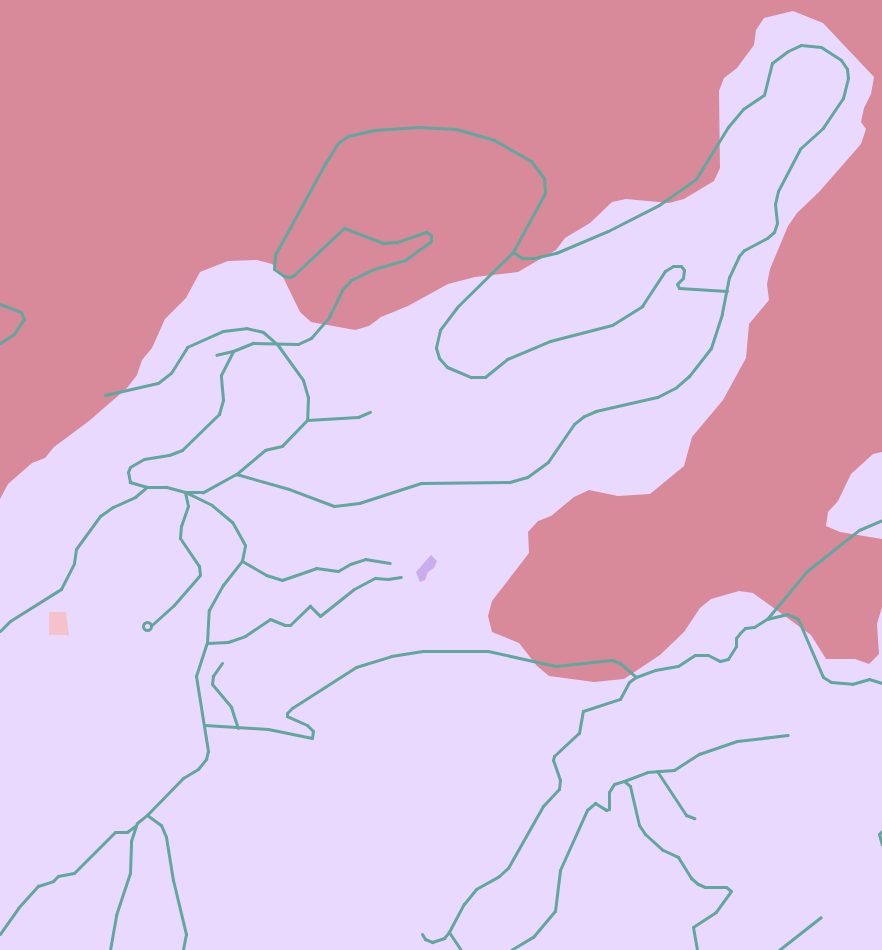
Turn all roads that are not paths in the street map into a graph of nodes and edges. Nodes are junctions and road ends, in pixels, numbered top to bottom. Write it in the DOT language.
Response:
graph roads {
  1 [pos="513,252"];
  2 [pos="727,291"];
  3 [pos="0,304"];
  4 [pos="0,343"];
  5 [pos="277,344"];
  6 [pos="233,351"];
  7 [pos="216,354"];
  8 [pos="105,395"];
  9 [pos="370,412"];
  10 [pos="307,420"];
  11 [pos="236,474"];
  12 [pos="147,487"];
  13 [pos="185,492"];
  14 [pos="882,520"];
  15 [pos="242,562"];
  16 [pos="390,563"];
  17 [pos="401,576"];
  18 [pos="767,619"];
  19 [pos="151,626"];
  20 [pos="0,632"];
  21 [pos="207,643"];
  22 [pos="222,663"];
  23 [pos="636,677"];
  24 [pos="882,683"];
  25 [pos="205,725"];
  26 [pos="238,728"];
  27 [pos="788,735"];
  28 [pos="657,771"];
  29 [pos="624,781"];
  30 [pos="147,815"];
  31 [pos="694,818"];
  32 [pos="137,823"];
  33 [pos="882,831"];
  34 [pos="882,845"];
  35 [pos="821,917"];
  36 [pos="449,932"];
  37 [pos="0,934"];
  38 [pos="422,934"];
  39 [pos="110,950"];
  40 [pos="183,950"];
  41 [pos="461,950"];
  42 [pos="511,950"];
  43 [pos="697,950"];
  44 [pos="779,950"];
  1 -- 2 [label="street"];
  1 -- 2 [label="street"];
  1 -- 5 [label="street"];
  2 -- 11 [label="street"];
  3 -- 4 [label="street"];
  5 -- 6 [label="street"];
  5 -- 8 [label="street"];
  5 -- 10 [label="street"];
  6 -- 7 [label="street"];
  6 -- 12 [label="street"];
  9 -- 10 [label="street"];
  10 -- 11 [label="street"];
  11 -- 13 [label="street"];
  12 -- 13 [label="street"];
  12 -- 20 [label="street"];
  13 -- 15 [label="street"];
  13 -- 19 [label="street"];
  14 -- 18 [label="street"];
  15 -- 16 [label="street"];
  15 -- 21 [label="street"];
  17 -- 21 [label="street"];
  18 -- 23 [label="street"];
  18 -- 24 [label="street"];
  21 -- 25 [label="street"];
  22 -- 26 [label="street"];
  23 -- 26 [label="street"];
  23 -- 36 [label="street"];
  25 -- 26 [label="street"];
  25 -- 30 [label="street"];
  27 -- 28 [label="street"];
  28 -- 29 [label="street"];
  28 -- 31 [label="street"];
  29 -- 42 [label="street"];
  29 -- 43 [label="street"];
  30 -- 32 [label="street"];
  30 -- 40 [label="street"];
  32 -- 37 [label="street"];
  32 -- 39 [label="street"];
  33 -- 34 [label="street"];
  35 -- 44 [label="street"];
  36 -- 38 [label="street"];
  36 -- 41 [label="street"];
}
